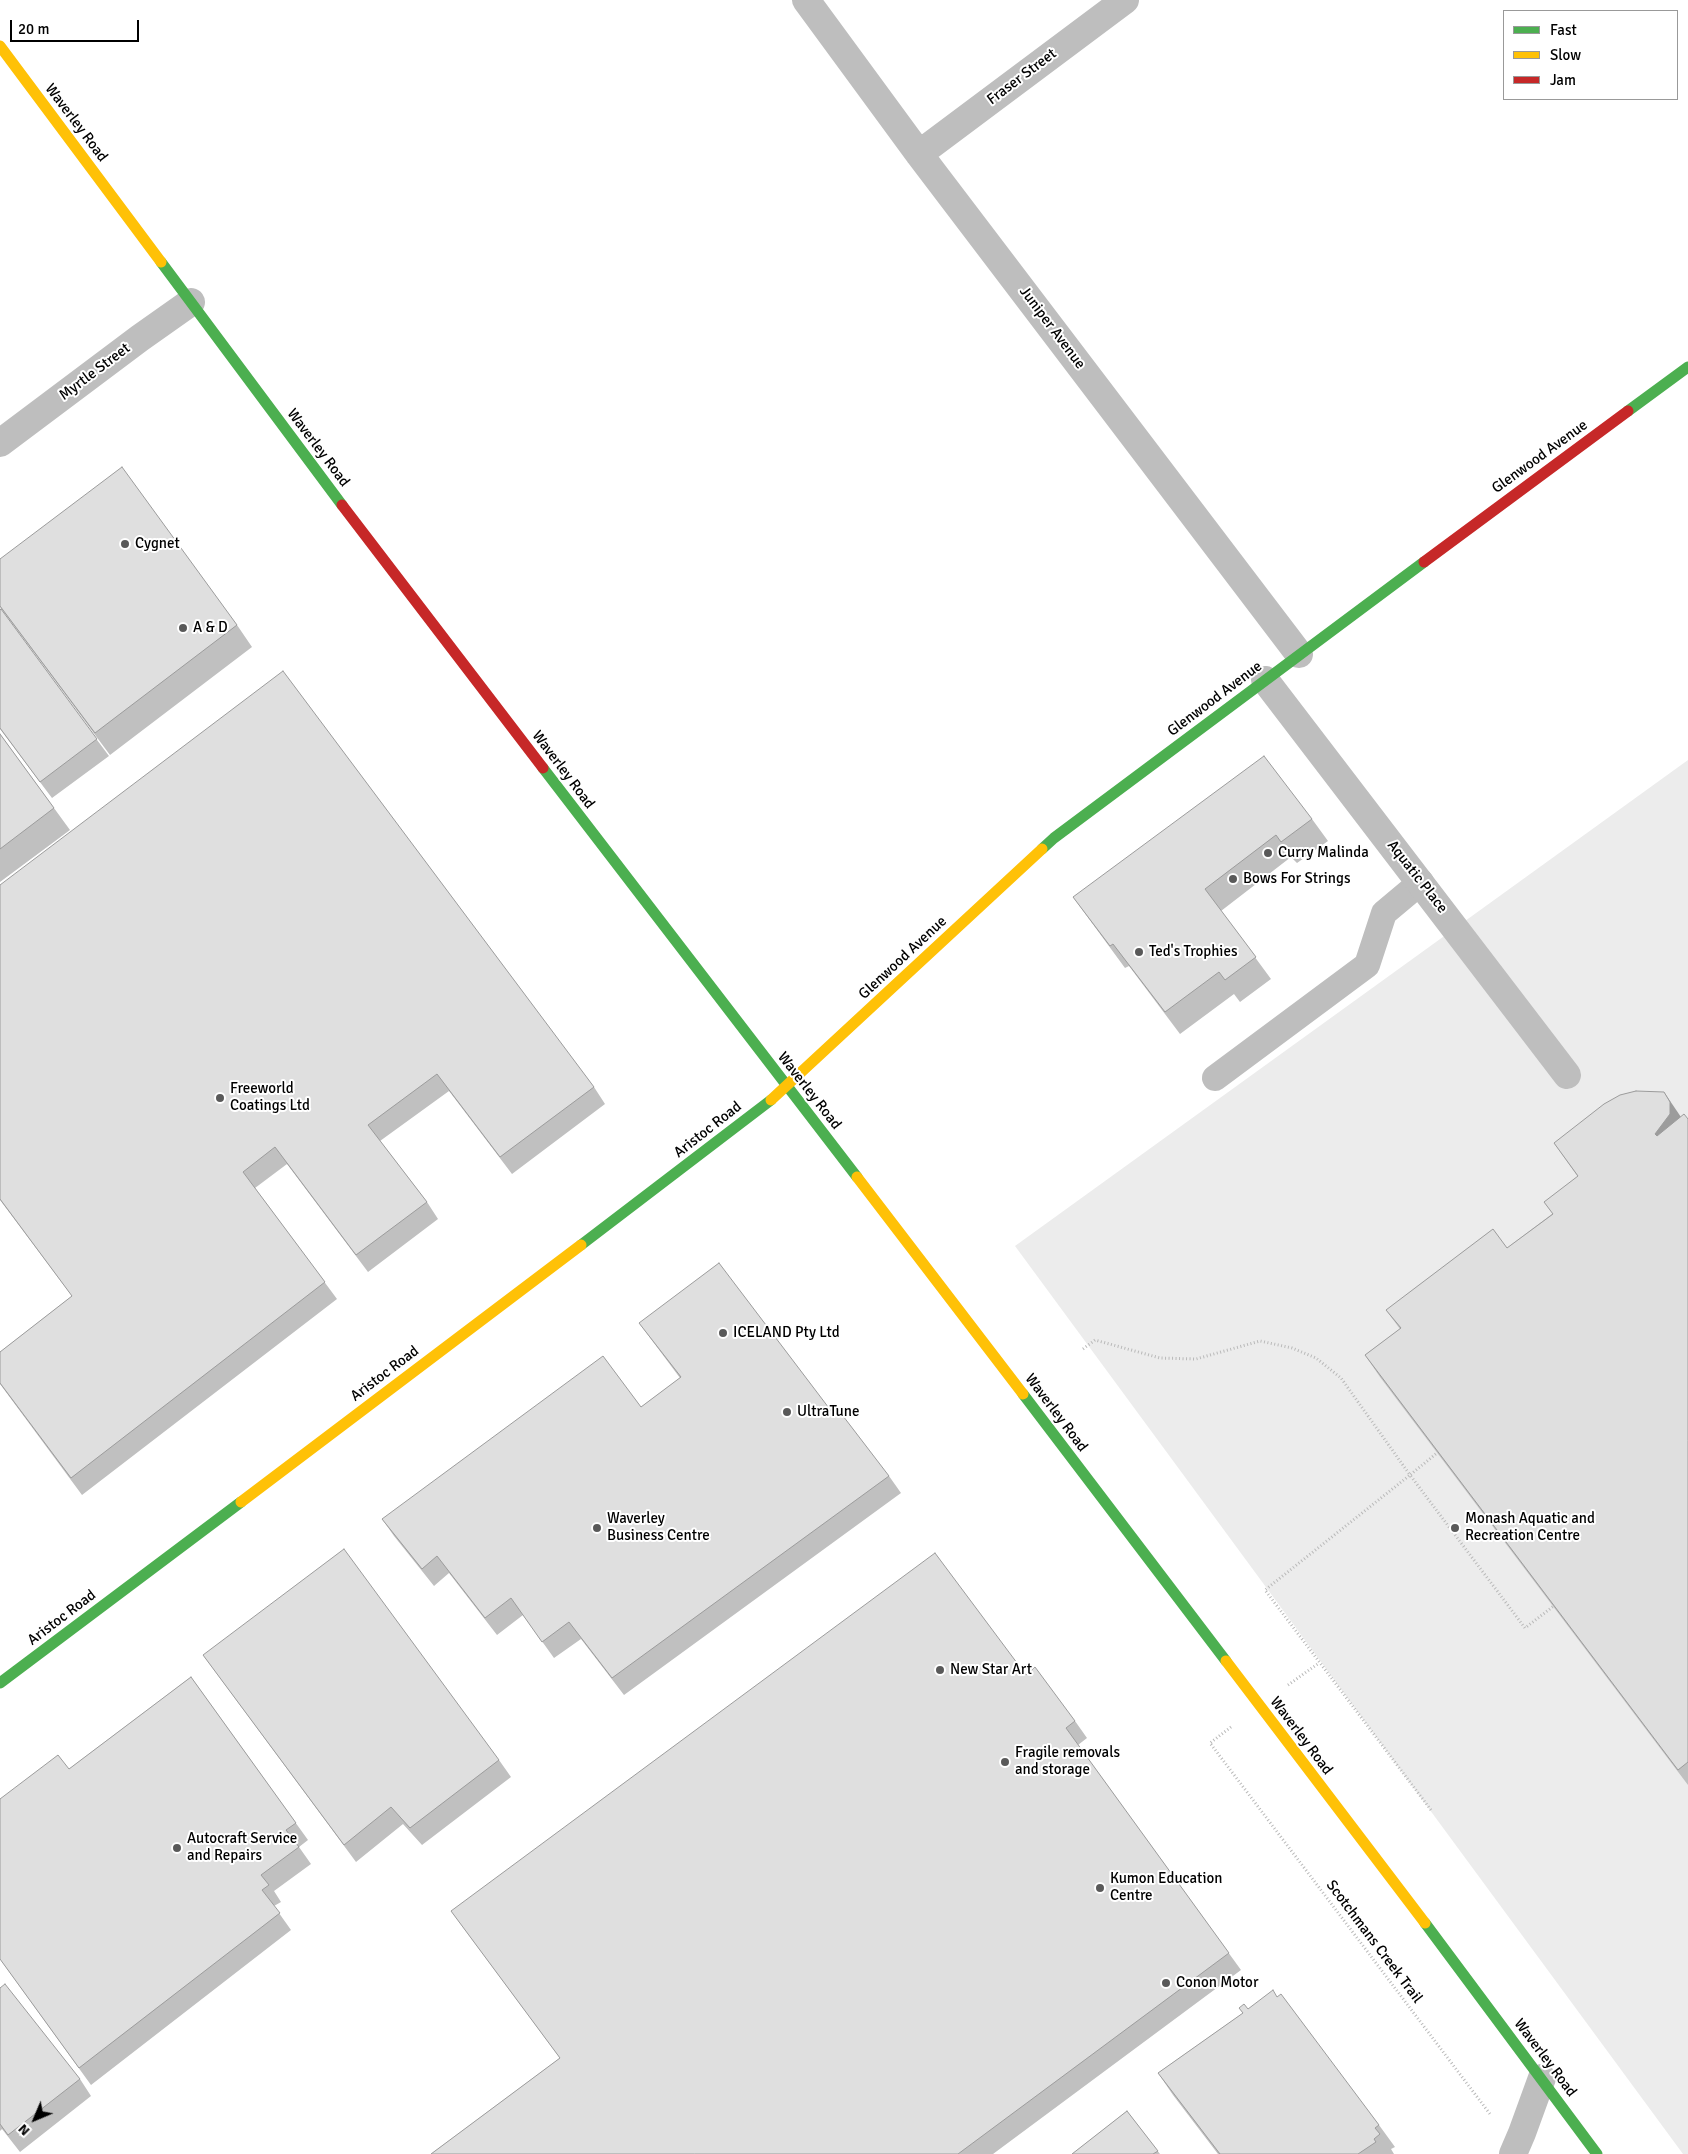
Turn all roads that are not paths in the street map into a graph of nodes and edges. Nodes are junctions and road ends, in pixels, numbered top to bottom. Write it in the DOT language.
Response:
graph roads {
  1 [pos="806,0"];
  2 [pos="1125,0"];
  3 [pos="0,46"];
  4 [pos="920,154"];
  5 [pos="191,302"];
  6 [pos="1688,367"];
  7 [pos="0,443"];
  8 [pos="1299,654"];
  9 [pos="1265,680"];
  10 [pos="1420,882"];
  11 [pos="1567,1075"];
  12 [pos="1215,1078"];
  13 [pos="787,1087"];
  14 [pos="0,1683"];
  15 [pos="1542,2078"];
  16 [pos="1514,2151"];
  17 [pos="1597,2154"];
  1 -- 4 [label="street, Juniper Avenue"];
  2 -- 4 [label="street, Fraser Street"];
  3 -- 5 [label="main road, Waverley Road"];
  4 -- 8 [label="street, Juniper Avenue"];
  5 -- 7 [label="street, Myrtle Street"];
  5 -- 13 [label="main road, Waverley Road"];
  6 -- 8 [label="main road, Glenwood Avenue"];
  8 -- 9 [label="main road, Glenwood Avenue"];
  9 -- 10 [label="street, Aquatic Place"];
  9 -- 13 [label="main road, Glenwood Avenue"];
  10 -- 11 [label="street, Aquatic Place"];
  10 -- 12 [label="lane"];
  13 -- 14 [label="main road, Aristoc Road"];
  13 -- 15 [label="main road, Waverley Road"];
  15 -- 16 [label="street"];
  15 -- 17 [label="main road, Waverley Road"];
}
